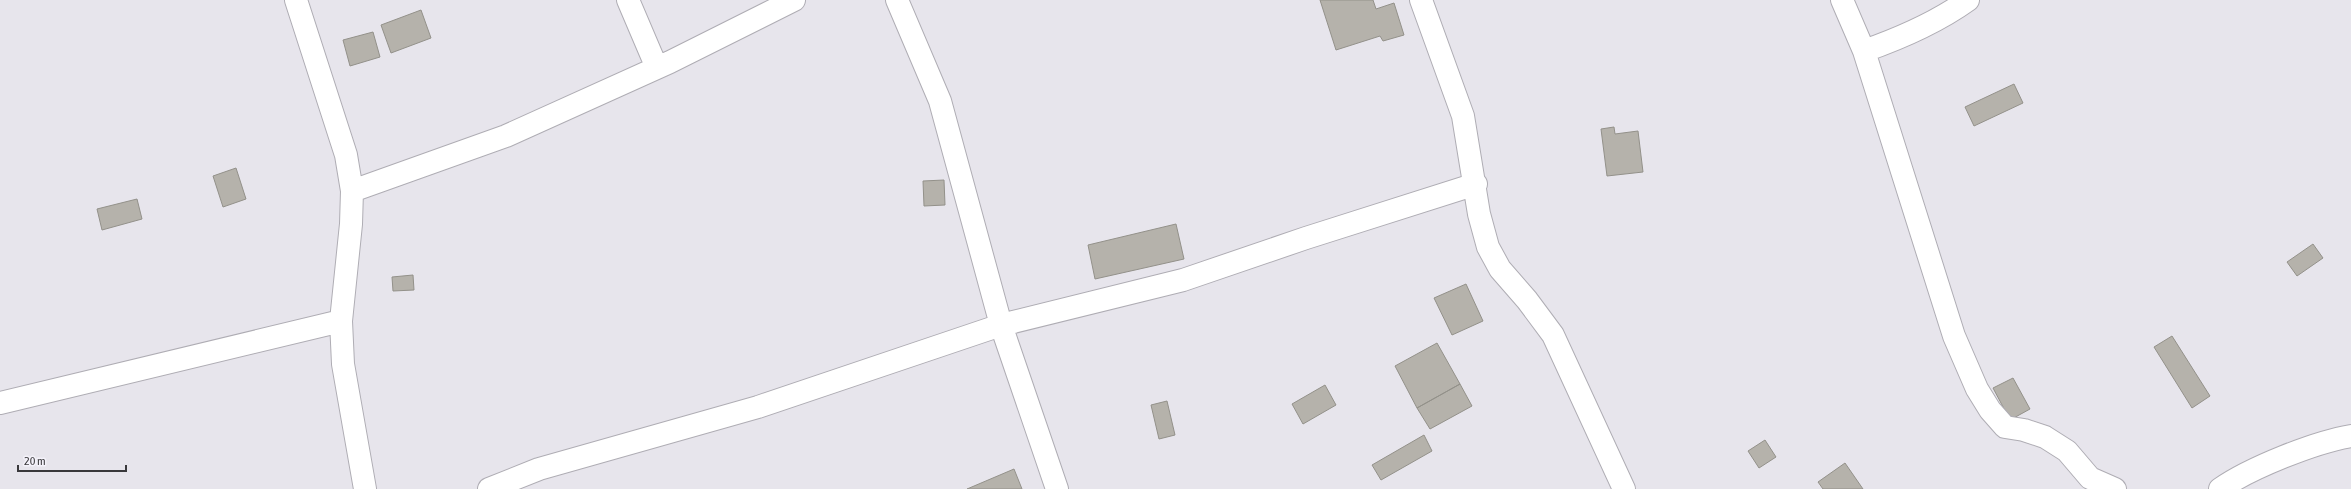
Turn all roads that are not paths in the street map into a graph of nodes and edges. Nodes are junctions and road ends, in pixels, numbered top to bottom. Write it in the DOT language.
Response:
graph roads {
  1 [pos="296,0"];
  2 [pos="628,0"];
  3 [pos="794,0"];
  4 [pos="897,0"];
  5 [pos="1421,0"];
  6 [pos="1842,0"];
  7 [pos="1968,0"];
  8 [pos="1864,51"];
  9 [pos="657,68"];
  10 [pos="1476,184"];
  11 [pos="352,191"];
  12 [pos="341,321"];
  13 [pos="1001,325"];
  14 [pos="0,403"];
  15 [pos="2351,436"];
  16 [pos="365,489"];
  17 [pos="489,489"];
  18 [pos="1057,489"];
  19 [pos="1624,489"];
  20 [pos="2115,489"];
  21 [pos="2220,489"];
  1 -- 11 [label="street"];
  2 -- 9 [label="street"];
  3 -- 9 [label="street"];
  4 -- 13 [label="street"];
  5 -- 10 [label="street"];
  6 -- 8 [label="street"];
  7 -- 8 [label="street"];
  8 -- 20 [label="street"];
  9 -- 11 [label="street"];
  10 -- 13 [label="street"];
  10 -- 19 [label="street"];
  11 -- 12 [label="street"];
  12 -- 14 [label="street"];
  12 -- 16 [label="street"];
  13 -- 17 [label="street"];
  13 -- 18 [label="street"];
  15 -- 21 [label="street"];
}
